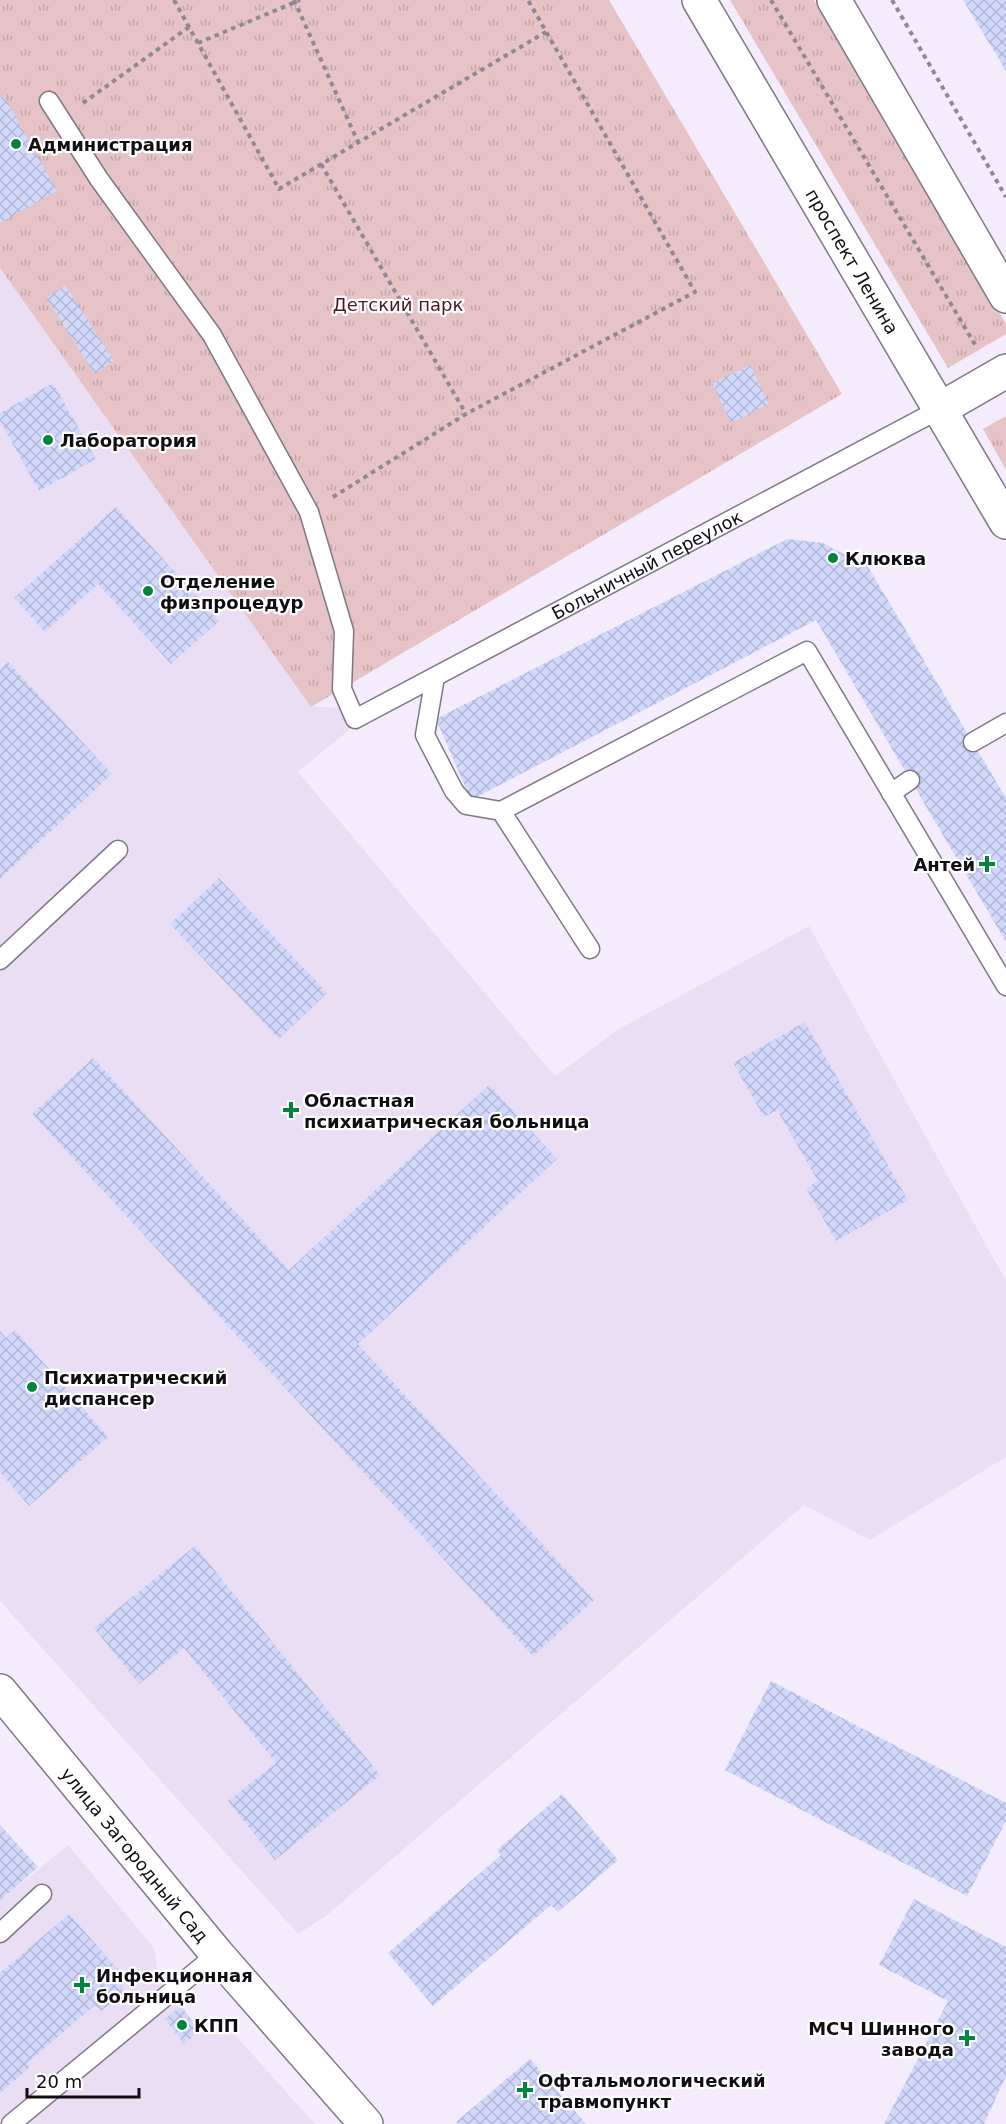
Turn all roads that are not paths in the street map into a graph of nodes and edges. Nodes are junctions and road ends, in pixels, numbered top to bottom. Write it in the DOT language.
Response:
graph roads {
  1 [pos="699,0"];
  2 [pos="834,0"];
  3 [pos="49,101"];
  4 [pos="1006,296"];
  5 [pos="1006,371"];
  6 [pos="940,409"];
  7 [pos="1006,522"];
  8 [pos="435,677"];
  9 [pos="1006,723"];
  10 [pos="973,742"];
  11 [pos="910,780"];
  12 [pos="891,793"];
  13 [pos="501,811"];
  14 [pos="118,850"];
  15 [pos="590,949"];
  16 [pos="0,960"];
  17 [pos="1006,986"];
  18 [pos="0,1691"];
  19 [pos="42,1894"];
  20 [pos="0,1933"];
  21 [pos="217,1954"];
  22 [pos="11,2124"];
  23 [pos="366,2124"];
  1 -- 6 [label="main road, проспект Ленина"];
  2 -- 4 [label="main road"];
  3 -- 8 [label="lane, Больничный переулок"];
  5 -- 6 [label="main road"];
  6 -- 7 [label="main road, проспект Ленина"];
  6 -- 8 [label="lane, Больничный переулок"];
  8 -- 13 [label="lane"];
  9 -- 10 [label="lane"];
  11 -- 12 [label="lane"];
  12 -- 13 [label="lane"];
  12 -- 17 [label="lane"];
  13 -- 15 [label="lane"];
  14 -- 16 [label="lane"];
  18 -- 21 [label="main road, улица Загородный Сад"];
  19 -- 20 [label="lane"];
  21 -- 22 [label="lane"];
  21 -- 23 [label="main road, улица Загородный Сад"];
}
